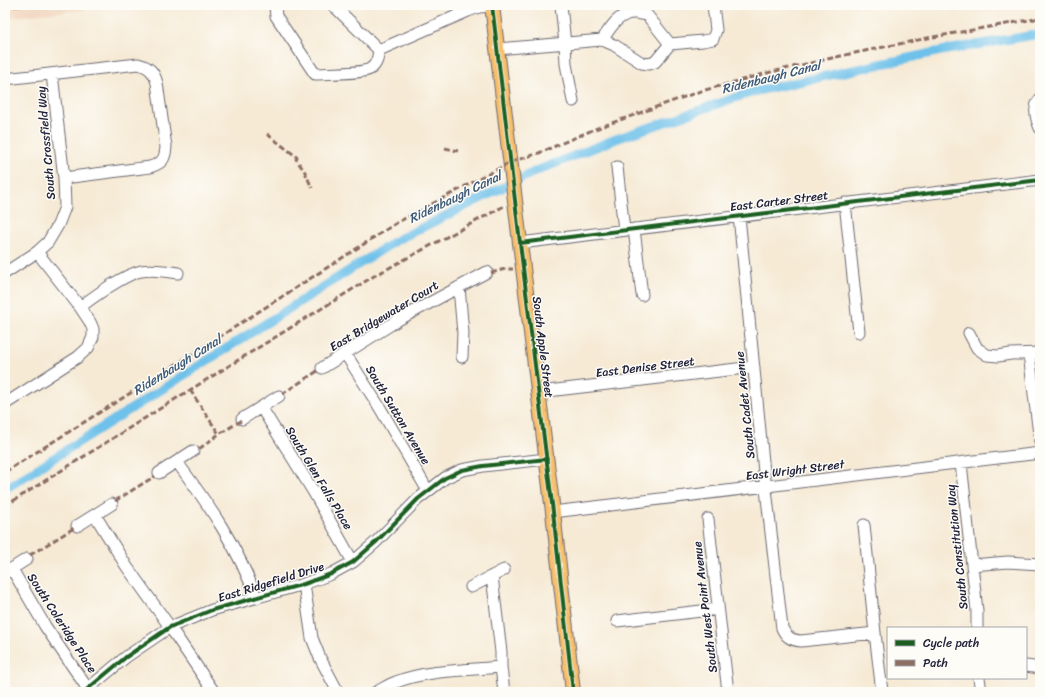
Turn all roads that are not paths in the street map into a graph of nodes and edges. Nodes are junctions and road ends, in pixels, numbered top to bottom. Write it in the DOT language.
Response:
graph roads {
  1 [pos="276,5"];
  2 [pos="333,5"];
  3 [pos="492,5"];
  4 [pos="561,5"];
  5 [pos="713,5"];
  6 [pos="602,40"];
  7 [pos="566,44"];
  8 [pos="670,44"];
  9 [pos="497,49"];
  10 [pos="379,50"];
  11 [pos="52,74"];
  12 [pos="5,79"];
  13 [pos="1039,99"];
  14 [pos="573,101"];
  15 [pos="1040,128"];
  16 [pos="617,167"];
  17 [pos="64,178"];
  18 [pos="1040,180"];
  19 [pos="845,203"];
  20 [pos="739,216"];
  21 [pos="629,229"];
  22 [pos="520,243"];
  23 [pos="37,252"];
  24 [pos="487,272"];
  25 [pos="5,273"];
  26 [pos="178,273"];
  27 [pos="459,287"];
  28 [pos="642,295"];
  29 [pos="80,307"];
  30 [pos="859,332"];
  31 [pos="968,333"];
  32 [pos="345,353"];
  33 [pos="1035,354"];
  34 [pos="462,357"];
  35 [pos="754,367"];
  36 [pos="322,368"];
  37 [pos="538,392"];
  38 [pos="279,396"];
  39 [pos="5,404"];
  40 [pos="261,407"];
  41 [pos="242,419"];
  42 [pos="1040,442"];
  43 [pos="193,451"];
  44 [pos="1040,453"];
  45 [pos="547,459"];
  46 [pos="177,462"];
  47 [pos="961,463"];
  48 [pos="159,473"];
  49 [pos="766,486"];
  50 [pos="428,491"];
  51 [pos="112,504"];
  52 [pos="553,512"];
  53 [pos="95,515"];
  54 [pos="708,519"];
  55 [pos="864,525"];
  56 [pos="78,526"];
  57 [pos="27,559"];
  58 [pos="353,562"];
  59 [pos="1040,564"];
  60 [pos="972,565"];
  61 [pos="504,570"];
  62 [pos="8,571"];
  63 [pos="492,576"];
  64 [pos="304,584"];
  65 [pos="471,587"];
  66 [pos="256,598"];
  67 [pos="718,609"];
  68 [pos="618,621"];
  69 [pos="170,627"];
  70 [pos="977,627"];
  71 [pos="875,633"];
  72 [pos="1027,666"];
  73 [pos="501,667"];
  74 [pos="1040,668"];
  75 [pos="979,679"];
  76 [pos="87,691"];
  77 [pos="214,692"];
  78 [pos="338,692"];
  79 [pos="376,692"];
  80 [pos="504,692"];
  81 [pos="573,692"];
  82 [pos="728,692"];
  83 [pos="882,692"];
  84 [pos="981,692"];
  1 -- 10 [label="street"];
  2 -- 10 [label="street"];
  3 -- 9 [label="main road, South Apple Street"];
  3 -- 10 [label="street"];
  4 -- 7 [label="street"];
  5 -- 8 [label="street"];
  6 -- 7 [label="street"];
  6 -- 8 [label="street"];
  6 -- 8 [label="street"];
  7 -- 9 [label="street"];
  7 -- 14 [label="street"];
  9 -- 22 [label="main road, South Apple Street"];
  11 -- 12 [label="street"];
  11 -- 17 [label="street, South Crossfield Way"];
  11 -- 17 [label="street"];
  13 -- 15 [label="street"];
  16 -- 21 [label="street"];
  17 -- 23 [label="street, South Crossfield Way"];
  18 -- 19 [label="street, East Carter Street"];
  19 -- 20 [label="street, East Carter Street"];
  19 -- 30 [label="street"];
  20 -- 21 [label="street, East Carter Street"];
  20 -- 35 [label="street, South Cadet Avenue"];
  21 -- 22 [label="street, East Carter Street"];
  21 -- 28 [label="street"];
  22 -- 37 [label="main road, South Apple Street"];
  23 -- 25 [label="street"];
  23 -- 29 [label="street"];
  24 -- 27 [label="street, East Bridgewater Court"];
  26 -- 29 [label="street"];
  27 -- 32 [label="street, East Bridgewater Court"];
  27 -- 34 [label="street, East Bridgewater Court"];
  29 -- 39 [label="street"];
  31 -- 33 [label="street"];
  32 -- 36 [label="street, East Bridgewater Court"];
  32 -- 50 [label="street, South Sutton Avenue"];
  33 -- 42 [label="street"];
  35 -- 37 [label="street, East Denise Street"];
  35 -- 49 [label="street, South Cadet Avenue"];
  37 -- 45 [label="main road, South Apple Street"];
  38 -- 40 [label="street"];
  40 -- 41 [label="street"];
  40 -- 58 [label="street, South Glen Falls Place"];
  43 -- 46 [label="street"];
  44 -- 47 [label="street, East Wright Street"];
  45 -- 50 [label="street, East Ridgefield Drive"];
  45 -- 52 [label="main road, South Apple Street"];
  46 -- 48 [label="street"];
  46 -- 66 [label="street"];
  47 -- 49 [label="street, East Wright Street"];
  47 -- 60 [label="street, South Constitution Way"];
  49 -- 52 [label="street, East Wright Street"];
  49 -- 71 [label="street, South Cadet Avenue"];
  50 -- 58 [label="street, East Ridgefield Drive"];
  51 -- 53 [label="street"];
  52 -- 81 [label="main road, South Apple Street"];
  53 -- 56 [label="street"];
  53 -- 69 [label="street"];
  54 -- 67 [label="street, South West Point Avenue"];
  55 -- 71 [label="street"];
  57 -- 62 [label="street, South Coleridge Place"];
  58 -- 64 [label="street, East Ridgefield Drive"];
  59 -- 60 [label="street"];
  60 -- 70 [label="street, South Constitution Way"];
  61 -- 63 [label="street"];
  62 -- 76 [label="street, South Coleridge Place"];
  63 -- 65 [label="street"];
  63 -- 73 [label="street"];
  64 -- 66 [label="street, East Ridgefield Drive"];
  64 -- 78 [label="street"];
  66 -- 69 [label="street, East Ridgefield Drive"];
  67 -- 68 [label="street"];
  67 -- 82 [label="street, South West Point Avenue"];
  69 -- 76 [label="street, East Ridgefield Drive"];
  69 -- 77 [label="street"];
  71 -- 83 [label="street"];
  72 -- 74 [label="street"];
  73 -- 79 [label="street"];
  73 -- 80 [label="street"];
  75 -- 84 [label="street"];
}
